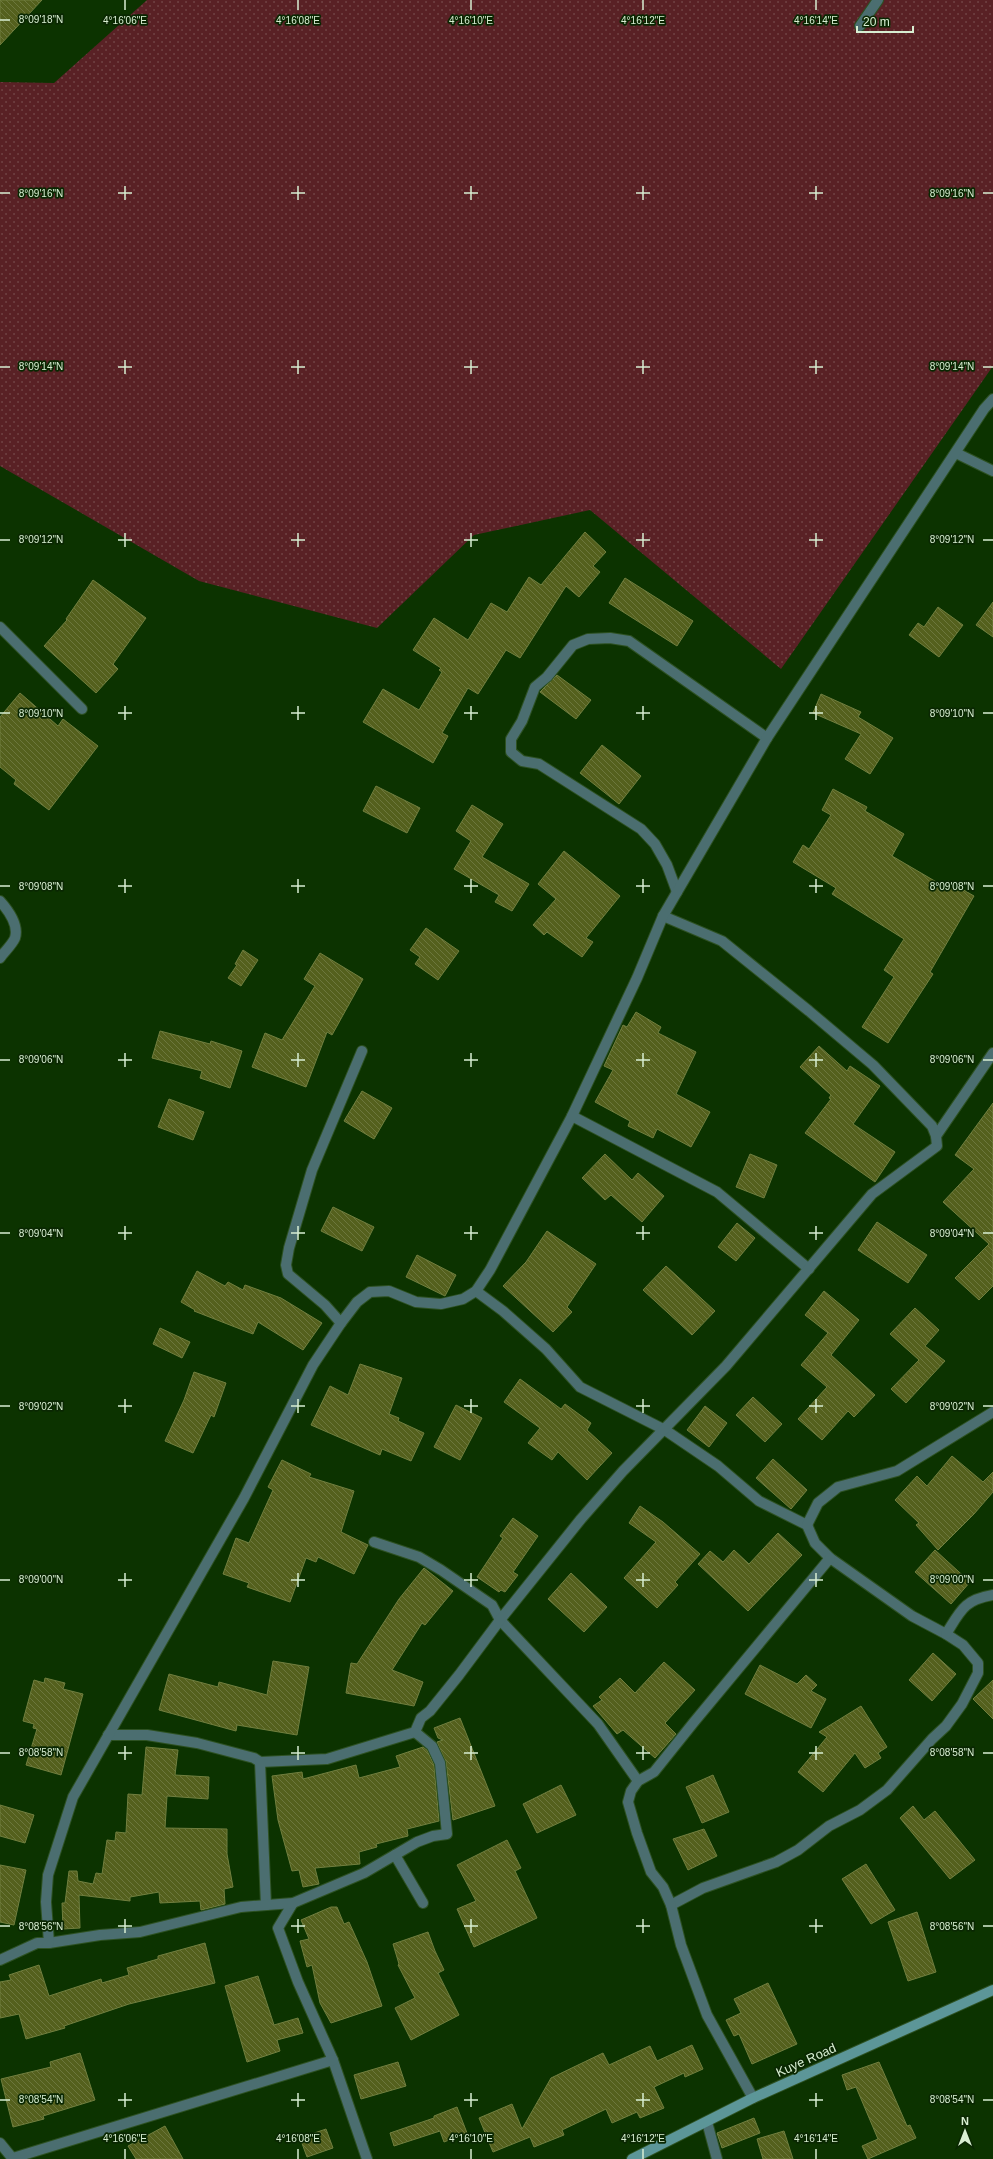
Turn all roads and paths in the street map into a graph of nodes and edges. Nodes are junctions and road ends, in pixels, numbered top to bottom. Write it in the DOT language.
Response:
graph roads {
  1 [pos="878,0"];
  2 [pos="860,26"];
  3 [pos="993,399"];
  4 [pos="956,453"];
  5 [pos="993,471"];
  6 [pos="0,626"];
  7 [pos="82,709"];
  8 [pos="767,738"];
  9 [pos="677,892"];
  10 [pos="0,901"];
  11 [pos="663,916"];
  12 [pos="0,958"];
  13 [pos="362,1051"];
  14 [pos="993,1053"];
  15 [pos="572,1116"];
  16 [pos="936,1136"];
  17 [pos="809,1269"];
  18 [pos="476,1291"];
  19 [pos="341,1323"];
  20 [pos="993,1412"];
  21 [pos="665,1430"];
  22 [pos="808,1525"];
  23 [pos="374,1542"];
  24 [pos="830,1558"];
  25 [pos="993,1595"];
  26 [pos="500,1620"];
  27 [pos="946,1634"];
  28 [pos="415,1732"];
  29 [pos="108,1735"];
  30 [pos="260,1762"];
  31 [pos="638,1781"];
  32 [pos="395,1855"];
  33 [pos="293,1903"];
  34 [pos="423,1904"];
  35 [pos="266,1905"];
  36 [pos="671,1905"];
  37 [pos="49,1943"];
  38 [pos="0,1960"];
  39 [pos="993,1990"];
  40 [pos="333,2060"];
  41 [pos="753,2098"];
  42 [pos="707,2122"];
  43 [pos="0,2144"];
  44 [pos="13,2159"];
  45 [pos="367,2159"];
  46 [pos="632,2159"];
  47 [pos="717,2159"];
  1 -- 2 [label="street"];
  3 -- 4 [label="street"];
  4 -- 5 [label="street"];
  4 -- 8 [label="street"];
  6 -- 7 [label="street"];
  8 -- 9 [label="street"];
  8 -- 9 [label="street"];
  9 -- 11 [label="street"];
  10 -- 12 [label="street"];
  11 -- 15 [label="street"];
  11 -- 16 [label="street"];
  13 -- 19 [label="street"];
  14 -- 16 [label="street"];
  15 -- 17 [label="street"];
  15 -- 18 [label="street"];
  16 -- 17 [label="street"];
  17 -- 21 [label="street"];
  18 -- 19 [label="street"];
  18 -- 21 [label="street"];
  19 -- 29 [label="street"];
  20 -- 22 [label="street"];
  21 -- 22 [label="street"];
  21 -- 26 [label="street"];
  22 -- 24 [label="street"];
  23 -- 26 [label="street"];
  24 -- 27 [label="street"];
  24 -- 31 [label="street"];
  25 -- 27 [label="street"];
  26 -- 28 [label="street"];
  26 -- 31 [label="street"];
  27 -- 36 [label="street"];
  28 -- 30 [label="street"];
  28 -- 32 [label="street"];
  29 -- 30 [label="street"];
  29 -- 37 [label="street"];
  30 -- 35 [label="street"];
  31 -- 36 [label="street"];
  32 -- 33 [label="street"];
  32 -- 34 [label="street"];
  33 -- 35 [label="street"];
  33 -- 40 [label="street"];
  35 -- 37 [label="street"];
  36 -- 41 [label="street"];
  37 -- 38 [label="street"];
  39 -- 41 [label="street, Kuye Road"];
  40 -- 44 [label="street"];
  40 -- 45 [label="street"];
  41 -- 42 [label="street, Kuye Road"];
  42 -- 46 [label="street, Kuye Road"];
  42 -- 47 [label="street"];
  43 -- 44 [label="street"];
}
